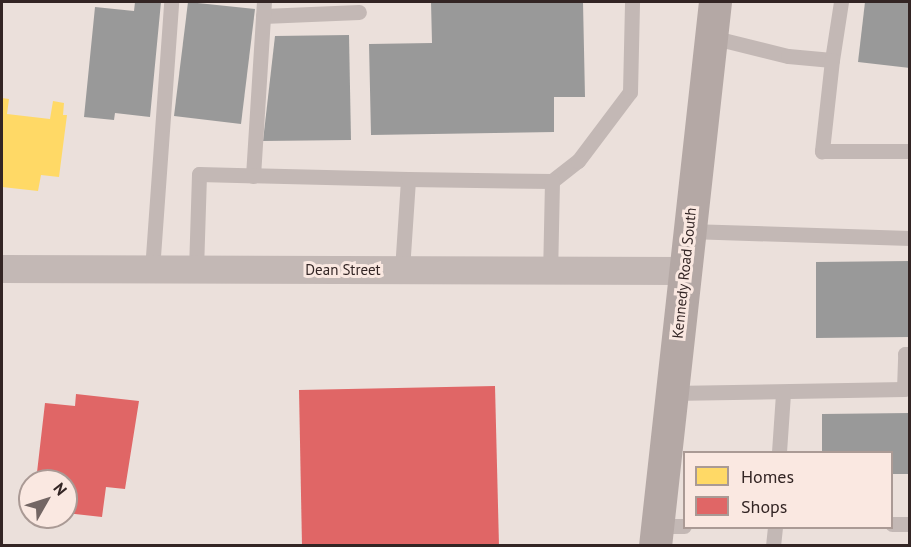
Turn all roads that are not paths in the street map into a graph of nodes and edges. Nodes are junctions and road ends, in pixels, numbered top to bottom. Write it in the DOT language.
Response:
graph roads {
  1 [pos="171,2"];
  2 [pos="632,2"];
  3 [pos="715,2"];
  4 [pos="841,2"];
  5 [pos="263,9"];
  6 [pos="359,12"];
  7 [pos="711,37"];
  8 [pos="831,60"];
  9 [pos="909,151"];
  10 [pos="253,176"];
  11 [pos="408,179"];
  12 [pos="552,181"];
  13 [pos="688,231"];
  14 [pos="909,238"];
  15 [pos="2,269"];
  16 [pos="152,270"];
  17 [pos="196,270"];
  18 [pos="402,270"];
  19 [pos="684,271"];
  20 [pos="550,273"];
  21 [pos="909,354"];
  22 [pos="671,393"];
  23 [pos="783,393"];
  24 [pos="779,451"];
  25 [pos="893,524"];
  26 [pos="909,524"];
  27 [pos="775,529"];
  28 [pos="666,532"];
  29 [pos="773,546"];
  1 -- 16 [label="lane"];
  2 -- 12 [label="lane"];
  3 -- 7 [label="main road, Kennedy Road South"];
  4 -- 8 [label="lane"];
  5 -- 6 [label="lane"];
  5 -- 10 [label="lane"];
  7 -- 8 [label="lane"];
  7 -- 13 [label="main road, Kennedy Road South"];
  8 -- 9 [label="lane"];
  10 -- 11 [label="lane"];
  10 -- 17 [label="lane"];
  11 -- 12 [label="lane"];
  11 -- 18 [label="lane"];
  12 -- 20 [label="lane"];
  13 -- 14 [label="lane"];
  13 -- 19 [label="main road, Kennedy Road South"];
  15 -- 16 [label="street, Dean Street"];
  16 -- 17 [label="street, Dean Street"];
  17 -- 18 [label="street, Dean Street"];
  18 -- 20 [label="street, Dean Street"];
  19 -- 20 [label="street, Dean Street"];
  19 -- 22 [label="main road, Kennedy Road South"];
  21 -- 23 [label="lane"];
  22 -- 23 [label="lane"];
  22 -- 28 [label="main road, Kennedy Road South"];
  23 -- 24 [label="lane"];
  25 -- 26 [label="lane"];
  27 -- 29 [label="lane"];
}
